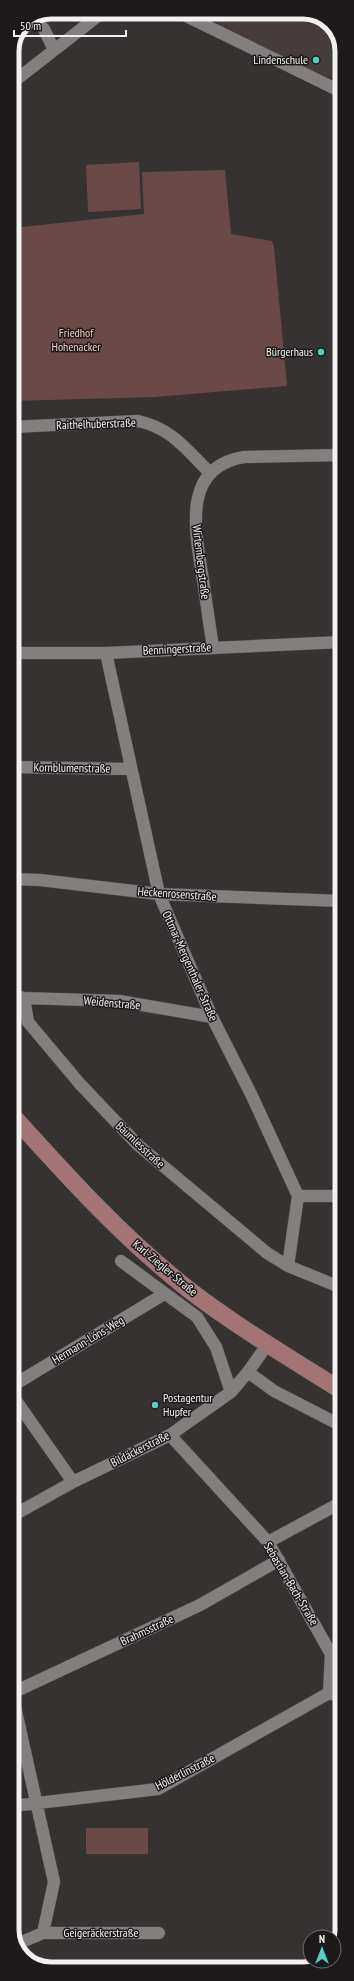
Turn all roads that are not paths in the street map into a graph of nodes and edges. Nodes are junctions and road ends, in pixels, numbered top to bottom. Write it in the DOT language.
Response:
graph roads {
  1 [pos="94,19"];
  2 [pos="192,19"];
  3 [pos="37,22"];
  4 [pos="54,50"];
  5 [pos="19,78"];
  6 [pos="335,89"];
  7 [pos="19,427"];
  8 [pos="335,455"];
  9 [pos="209,472"];
  10 [pos="335,642"];
  11 [pos="213,647"];
  12 [pos="19,653"];
  13 [pos="106,653"];
  14 [pos="19,767"];
  15 [pos="131,769"];
  16 [pos="19,879"];
  17 [pos="159,894"];
  18 [pos="335,901"];
  19 [pos="19,996"];
  20 [pos="19,999"];
  21 [pos="212,1017"];
  22 [pos="19,1123"];
  23 [pos="298,1196"];
  24 [pos="335,1196"];
  25 [pos="121,1261"];
  26 [pos="288,1266"];
  27 [pos="335,1285"];
  28 [pos="164,1294"];
  29 [pos="267,1345"];
  30 [pos="248,1372"];
  31 [pos="19,1382"];
  32 [pos="335,1387"];
  33 [pos="231,1392"];
  34 [pos="19,1405"];
  35 [pos="335,1422"];
  36 [pos="170,1435"];
  37 [pos="74,1482"];
  38 [pos="335,1506"];
  39 [pos="19,1512"];
  40 [pos="268,1542"];
  41 [pos="279,1560"];
  42 [pos="19,1690"];
  43 [pos="329,1693"];
  44 [pos="335,1695"];
  45 [pos="19,1724"];
  46 [pos="37,1804"];
  47 [pos="19,1805"];
  48 [pos="43,1933"];
  49 [pos="159,1933"];
  50 [pos="21,1942"];
  1 -- 4 [label="street"];
  2 -- 6 [label="street"];
  3 -- 4 [label="street"];
  4 -- 5 [label="street"];
  7 -- 9 [label="street, Raithelhuberstraße"];
  8 -- 9 [label="street"];
  9 -- 11 [label="street, Wirtembergstraße"];
  10 -- 11 [label="street, Benningerstraße"];
  11 -- 13 [label="street, Benningerstraße"];
  12 -- 13 [label="street, Benningerstraße"];
  13 -- 15 [label="street, Ottmar-Mergenthaler-Straße"];
  14 -- 15 [label="street, Kornblumenstraße"];
  15 -- 17 [label="street, Ottmar-Mergenthaler-Straße"];
  16 -- 17 [label="street, Heckenrosenstraße"];
  17 -- 18 [label="street, Heckenrosenstraße"];
  17 -- 21 [label="street, Ottmar-Mergenthaler-Straße"];
  19 -- 21 [label="street, Weidenstraße"];
  20 -- 26 [label="street, Bäumlesstraße"];
  21 -- 23 [label="street, Ottmar-Mergenthaler-Straße"];
  22 -- 29 [label="street, Karl-Ziegler-Straße"];
  23 -- 24 [label="street"];
  23 -- 26 [label="street"];
  25 -- 28 [label="street, Karl-Ziegler-Straße"];
  26 -- 27 [label="street, Bäumlesstraße"];
  28 -- 31 [label="street, Hermann-Löns-Weg"];
  28 -- 33 [label="street, Karl-Ziegler-Straße"];
  29 -- 30 [label="street, Bildäckerstraße"];
  29 -- 32 [label="street, Karl-Ziegler-Straße"];
  30 -- 33 [label="street, Bildäckerstraße"];
  30 -- 35 [label="street"];
  33 -- 36 [label="street, Bildäckerstraße"];
  34 -- 37 [label="street"];
  36 -- 37 [label="street, Bildäckerstraße"];
  36 -- 40 [label="street, Sebastian-Bach-Straße"];
  37 -- 39 [label="street, Bildäckerstraße"];
  38 -- 40 [label="street"];
  40 -- 41 [label="street, Sebastian-Bach-Straße"];
  41 -- 42 [label="street, Brahmsstraße"];
  41 -- 43 [label="street, Sebastian-Bach-Straße"];
  43 -- 44 [label="street"];
  43 -- 46 [label="street, Hölderlinstraße"];
  45 -- 46 [label="street"];
  46 -- 47 [label="street, Hölderlinstraße"];
  46 -- 48 [label="street"];
  48 -- 49 [label="street, Geigeräckerstraße"];
  48 -- 50 [label="street, Geigeräckerstraße"];
}
